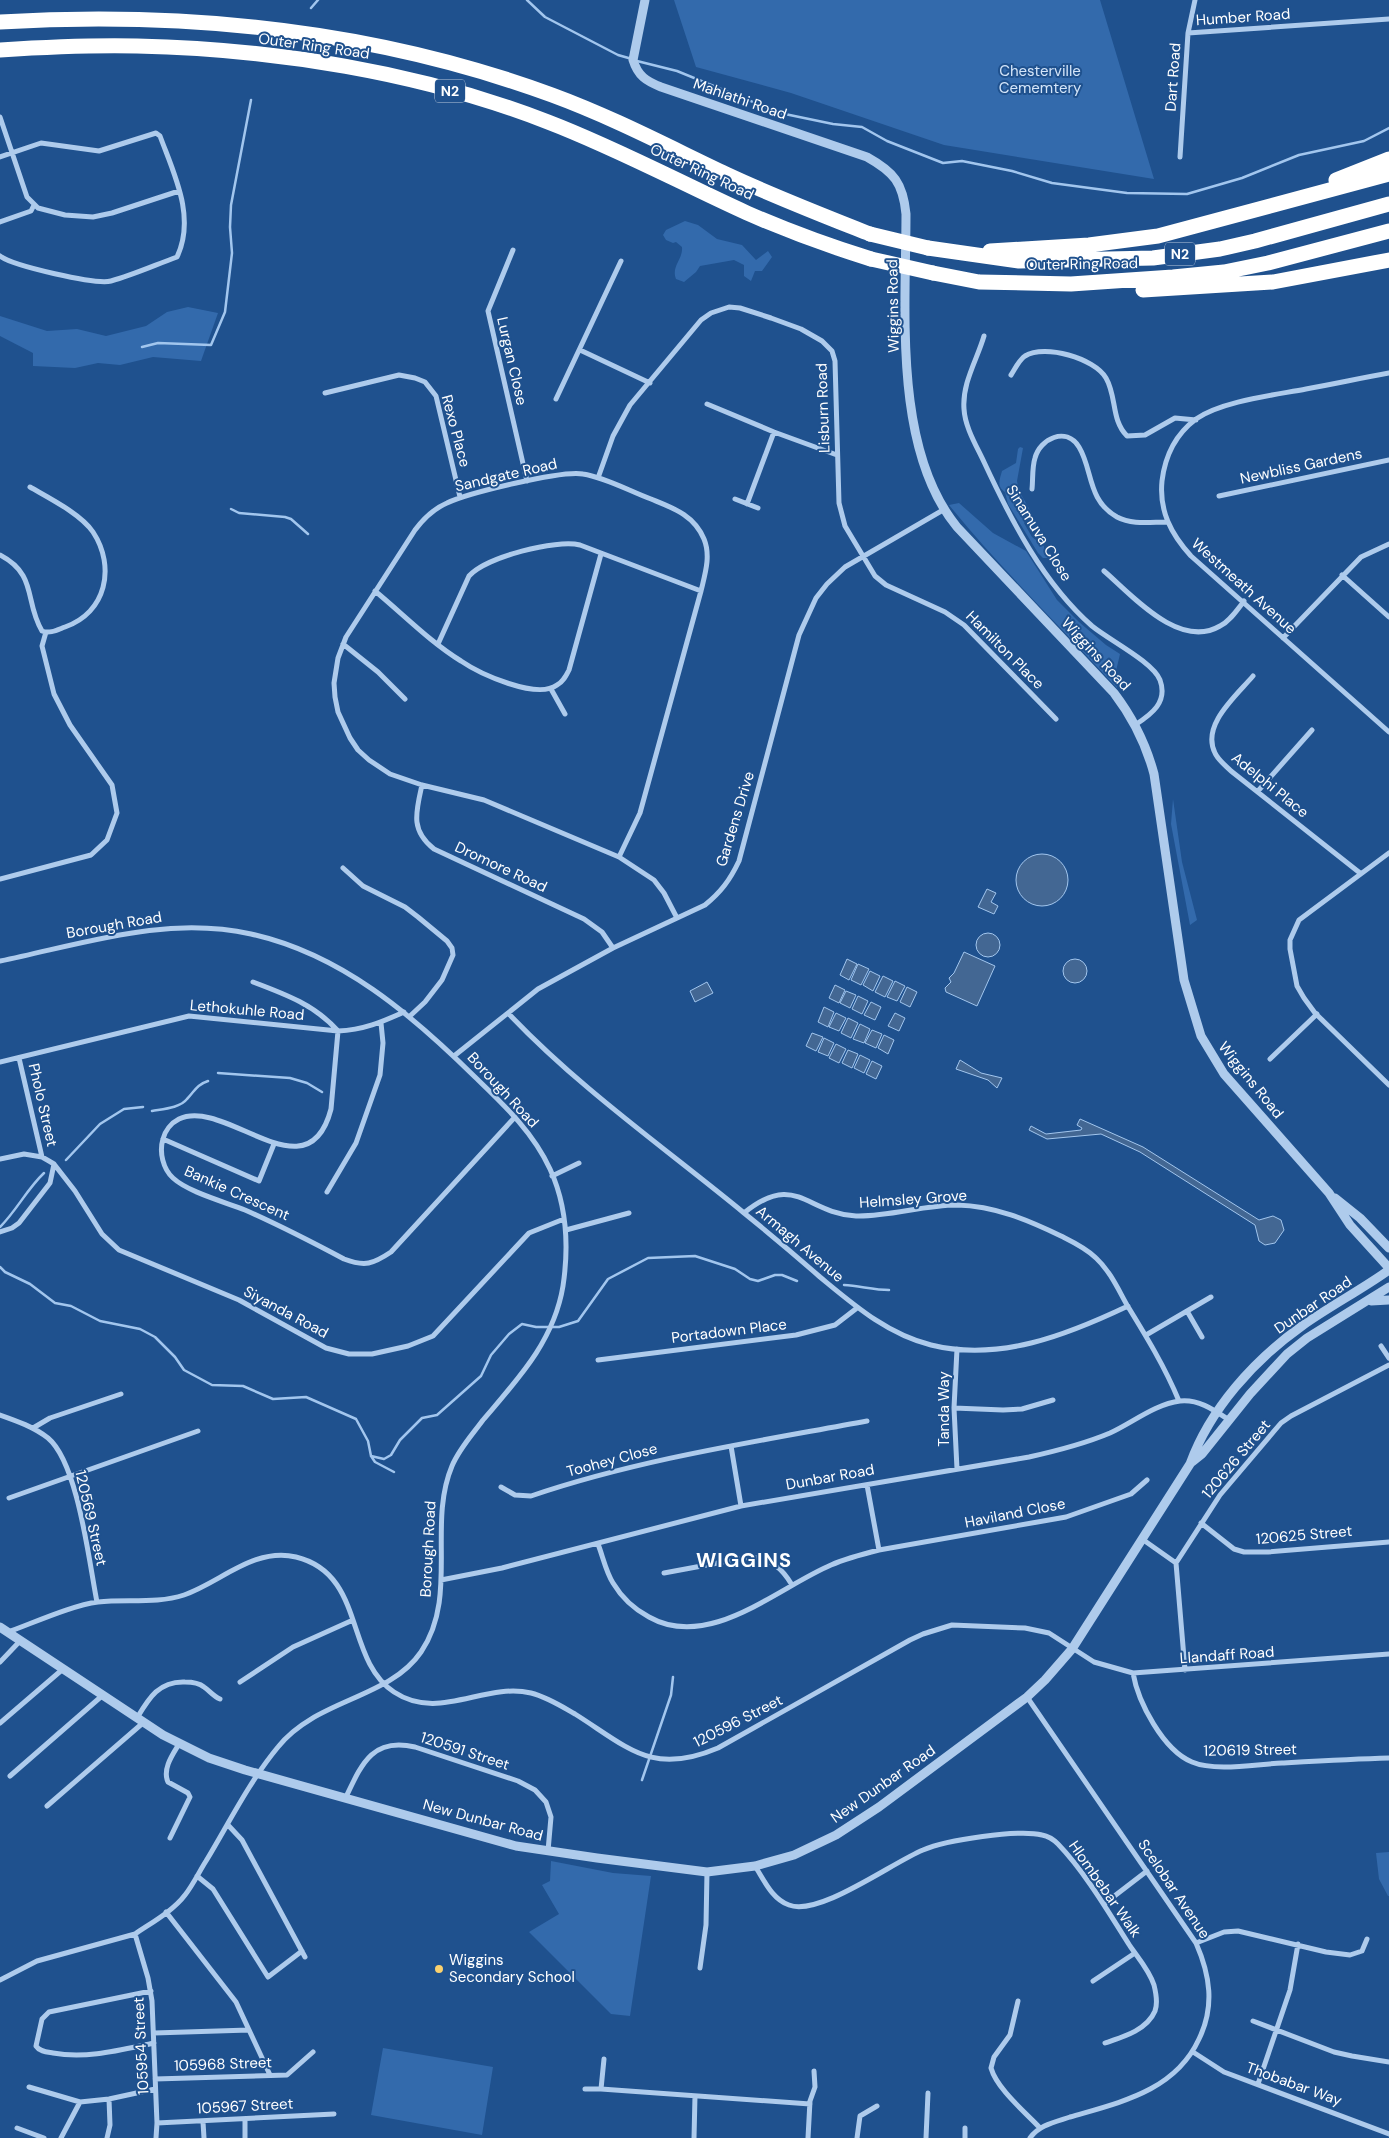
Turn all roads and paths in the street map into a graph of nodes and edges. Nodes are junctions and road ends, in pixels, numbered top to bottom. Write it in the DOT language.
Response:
graph roads {
  1 [pos="645,0"];
  2 [pos="1195,0"];
  3 [pos="1389,19"];
  4 [pos="0,22"];
  5 [pos="1188,33"];
  6 [pos="0,50"];
  7 [pos="0,117"];
  8 [pos="12,153"];
  9 [pos="0,156"];
  10 [pos="1180,157"];
  11 [pos="1389,159"];
  12 [pos="1389,174"];
  13 [pos="900,184"];
  14 [pos="179,191"];
  15 [pos="1291,199"];
  16 [pos="1389,204"];
  17 [pos="34,205"];
  18 [pos="0,222"];
  19 [pos="1389,231"];
  20 [pos="514,250"];
  21 [pos="966,254"];
  22 [pos="0,256"];
  23 [pos="1389,259"];
  24 [pos="620,261"];
  25 [pos="1071,284"];
  26 [pos="984,336"];
  27 [pos="580,350"];
  28 [pos="1389,373"];
  29 [pos="1011,375"];
  30 [pos="650,383"];
  31 [pos="325,394"];
  32 [pos="556,399"];
  33 [pos="707,404"];
  34 [pos="1196,420"];
  35 [pos="774,432"];
  36 [pos="837,455"];
  37 [pos="1389,460"];
  38 [pos="598,478"];
  39 [pos="527,481"];
  40 [pos="30,487"];
  41 [pos="1032,489"];
  42 [pos="1219,496"];
  43 [pos="460,497"];
  44 [pos="735,499"];
  45 [pos="747,504"];
  46 [pos="758,508"];
  47 [pos="943,510"];
  48 [pos="1166,522"];
  49 [pos="1389,544"];
  50 [pos="601,554"];
  51 [pos="0,555"];
  52 [pos="862,556"];
  53 [pos="1104,571"];
  54 [pos="1342,575"];
  55 [pos="375,591"];
  56 [pos="701,591"];
  57 [pos="1244,601"];
  58 [pos="1389,617"];
  59 [pos="46,632"];
  60 [pos="1283,638"];
  61 [pos="343,644"];
  62 [pos="438,644"];
  63 [pos="1253,676"];
  64 [pos="551,688"];
  65 [pos="404,699"];
  66 [pos="565,714"];
  67 [pos="1056,718"];
  68 [pos="1136,725"];
  69 [pos="1312,730"];
  70 [pos="1389,732"];
  71 [pos="422,785"];
  72 [pos="1258,791"];
  73 [pos="1389,853"];
  74 [pos="619,857"];
  75 [pos="343,868"];
  76 [pos="1360,873"];
  77 [pos="0,879"];
  78 [pos="676,918"];
  79 [pos="613,948"];
  80 [pos="0,961"];
  81 [pos="253,982"];
  82 [pos="404,1012"];
  83 [pos="508,1013"];
  84 [pos="1317,1014"];
  85 [pos="410,1016"];
  86 [pos="381,1023"];
  87 [pos="338,1031"];
  88 [pos="454,1056"];
  89 [pos="19,1058"];
  90 [pos="1270,1059"];
  91 [pos="0,1062"];
  92 [pos="1389,1085"];
  93 [pos="515,1116"];
  94 [pos="163,1140"];
  95 [pos="274,1144"];
  96 [pos="0,1158"];
  97 [pos="42,1158"];
  98 [pos="54,1164"];
  99 [pos="579,1164"];
  100 [pos="552,1176"];
  101 [pos="327,1192"];
  102 [pos="1329,1193"];
  103 [pos="629,1213"];
  104 [pos="744,1213"];
  105 [pos="564,1219"];
  106 [pos="566,1230"];
  107 [pos="0,1232"];
  108 [pos="1389,1248"];
  109 [pos="1389,1269"];
  110 [pos="1389,1287"];
  111 [pos="1211,1297"];
  112 [pos="1389,1300"];
  113 [pos="1364,1303"];
  114 [pos="1128,1306"];
  115 [pos="857,1308"];
  116 [pos="1187,1311"];
  117 [pos="1146,1335"];
  118 [pos="1202,1337"];
  119 [pos="1381,1346"];
  120 [pos="957,1349"];
  121 [pos="1389,1358"];
  122 [pos="598,1360"];
  123 [pos="1389,1365"];
  124 [pos="121,1394"];
  125 [pos="1053,1400"];
  126 [pos="1179,1401"];
  127 [pos="954,1408"];
  128 [pos="1217,1412"];
  129 [pos="0,1415"];
  130 [pos="1229,1420"];
  131 [pos="868,1421"];
  132 [pos="33,1428"];
  133 [pos="198,1431"];
  134 [pos="731,1446"];
  135 [pos="1190,1464"];
  136 [pos="957,1469"];
  137 [pos="71,1476"];
  138 [pos="1147,1480"];
  139 [pos="867,1485"];
  140 [pos="501,1487"];
  141 [pos="9,1498"];
  142 [pos="741,1506"];
  143 [pos="1201,1523"];
  144 [pos="1142,1539"];
  145 [pos="1389,1542"];
  146 [pos="598,1544"];
  147 [pos="879,1550"];
  148 [pos="1176,1563"];
  149 [pos="664,1573"];
  150 [pos="441,1580"];
  151 [pos="792,1585"];
  152 [pos="97,1602"];
  153 [pos="353,1620"];
  154 [pos="4,1629"];
  155 [pos="21,1640"];
  156 [pos="1072,1648"];
  157 [pos="1389,1654"];
  158 [pos="0,1662"];
  159 [pos="64,1669"];
  160 [pos="1185,1670"];
  161 [pos="1133,1673"];
  162 [pos="240,1682"];
  163 [pos="383,1684"];
  164 [pos="103,1695"];
  165 [pos="1027,1697"];
  166 [pos="220,1699"];
  167 [pos="141,1720"];
  168 [pos="0,1723"];
  169 [pos="179,1744"];
  170 [pos="1389,1758"];
  171 [pos="257,1773"];
  172 [pos="10,1776"];
  173 [pos="346,1797"];
  174 [pos="47,1806"];
  175 [pos="228,1825"];
  176 [pos="170,1838"];
  177 [pos="548,1850"];
  178 [pos="755,1866"];
  179 [pos="1147,1871"];
  180 [pos="707,1872"];
  181 [pos="197,1876"];
  182 [pos="1104,1904"];
  183 [pos="166,1912"];
  184 [pos="135,1934"];
  185 [pos="1367,1939"];
  186 [pos="1196,1943"];
  187 [pos="1298,1944"];
  188 [pos="302,1951"];
  189 [pos="1135,1953"];
  190 [pos="305,1957"];
  191 [pos="700,1968"];
  192 [pos="0,1980"];
  193 [pos="1093,1981"];
  194 [pos="151,1991"];
  195 [pos="1018,2002"];
  196 [pos="1253,2021"];
  197 [pos="249,2030"];
  198 [pos="1275,2030"];
  199 [pos="154,2033"];
  200 [pos="154,2043"];
  201 [pos="1105,2043"];
  202 [pos="313,2052"];
  203 [pos="1193,2052"];
  204 [pos="604,2060"];
  205 [pos="1389,2062"];
  206 [pos="814,2071"];
  207 [pos="270,2075"];
  208 [pos="155,2079"];
  209 [pos="1258,2084"];
  210 [pos="29,2087"];
  211 [pos="155,2089"];
  212 [pos="586,2089"];
  213 [pos="601,2089"];
  214 [pos="928,2094"];
  215 [pos="695,2096"];
  216 [pos="109,2099"];
  217 [pos="80,2102"];
  218 [pos="810,2104"];
  219 [pos="877,2106"];
  220 [pos="334,2114"];
  221 [pos="244,2119"];
  222 [pos="203,2122"];
  223 [pos="157,2123"];
  224 [pos="17,2128"];
  225 [pos="965,2128"];
  226 [pos="1040,2128"];
  227 [pos="1389,2134"];
  228 [pos="44,2138"];
  229 [pos="61,2138"];
  230 [pos="107,2138"];
  231 [pos="156,2138"];
  232 [pos="204,2138"];
  233 [pos="245,2138"];
  234 [pos="694,2138"];
  235 [pos="808,2138"];
  236 [pos="857,2138"];
  237 [pos="926,2138"];
  238 [pos="965,2138"];
  239 [pos="1030,2138"];
  1 -- 13 [label="street, Mahlathi Road"];
  2 -- 5 [label="street, Dart Road"];
  3 -- 5 [label="street, Humber Road"];
  4 -- 21 [label="highway, Outer Ring Road / N2, bridge"];
  5 -- 10 [label="street, Dart Road"];
  6 -- 25 [label="highway, Outer Ring Road / N2, bridge"];
  7 -- 8 [label="street"];
  8 -- 9 [label="street"];
  8 -- 14 [label="street"];
  8 -- 17 [label="street"];
  11 -- 15 [label="highway"];
  12 -- 15 [label="highway"];
  13 -- 47 [label="street, Wiggins Road"];
  14 -- 17 [label="street"];
  14 -- 22 [label="street"];
  15 -- 21 [label="highway"];
  16 -- 21 [label="highway, Outer Ring Road / N2"];
  17 -- 18 [label="street"];
  19 -- 25 [label="highway, Outer Ring Road / N2"];
  20 -- 39 [label="street, Lurgan Close"];
  23 -- 25 [label="highway"];
  24 -- 27 [label="street"];
  26 -- 68 [label="street, Sinamuva Close"];
  27 -- 30 [label="street"];
  27 -- 32 [label="street"];
  28 -- 34 [label="street, Westmeath Avenue"];
  29 -- 34 [label="street"];
  30 -- 36 [label="street, Lisburn Road"];
  30 -- 38 [label="street, Lisburn Road"];
  31 -- 43 [label="street, Rexo Place"];
  33 -- 35 [label="street"];
  34 -- 48 [label="street, Westmeath Avenue"];
  35 -- 36 [label="street"];
  35 -- 45 [label="street"];
  36 -- 52 [label="street, Lisburn Road"];
  37 -- 42 [label="street, Newbliss Gardens"];
  38 -- 39 [label="street, Sandgate Road"];
  38 -- 56 [label="street, Sandgate Road"];
  39 -- 43 [label="street, Sandgate Road"];
  40 -- 59 [label="street"];
  41 -- 48 [label="street"];
  43 -- 55 [label="street, Sandgate Road"];
  44 -- 45 [label="street"];
  45 -- 46 [label="street"];
  47 -- 52 [label="street, Gardens Drive"];
  47 -- 68 [label="street, Wiggins Road"];
  48 -- 57 [label="street, Westmeath Avenue"];
  49 -- 54 [label="street"];
  50 -- 56 [label="street"];
  50 -- 62 [label="street"];
  50 -- 64 [label="street"];
  51 -- 59 [label="street"];
  52 -- 67 [label="street, Hamilton Place"];
  52 -- 78 [label="street, Gardens Drive"];
  53 -- 57 [label="street"];
  54 -- 58 [label="street"];
  54 -- 60 [label="street"];
  55 -- 61 [label="street, Sandgate Road"];
  55 -- 62 [label="street"];
  56 -- 74 [label="street, Sandgate Road"];
  57 -- 60 [label="street, Westmeath Avenue"];
  59 -- 77 [label="street"];
  60 -- 70 [label="street, Westmeath Avenue"];
  61 -- 65 [label="street"];
  61 -- 71 [label="street, Sandgate Road"];
  62 -- 64 [label="street"];
  63 -- 72 [label="street, Adelphi Place"];
  64 -- 66 [label="street"];
  68 -- 102 [label="street, Wiggins Road"];
  69 -- 72 [label="street"];
  71 -- 74 [label="street, Sandgate Road"];
  71 -- 79 [label="street, Dromore Road"];
  72 -- 76 [label="street, Adelphi Place"];
  73 -- 76 [label="street"];
  74 -- 78 [label="street, Sandgate Road"];
  75 -- 85 [label="street"];
  76 -- 84 [label="street"];
  78 -- 79 [label="street, Gardens Drive"];
  79 -- 83 [label="street, Gardens Drive"];
  80 -- 82 [label="street, Borough Road"];
  81 -- 87 [label="street"];
  82 -- 85 [label="street, Borough Road"];
  82 -- 86 [label="street, Lethokuhle Road"];
  83 -- 88 [label="street, Gardens Drive"];
  83 -- 104 [label="street, Armagh Avenue"];
  84 -- 90 [label="street"];
  84 -- 92 [label="street"];
  85 -- 88 [label="street, Borough Road"];
  86 -- 87 [label="street, Lethokuhle Road"];
  86 -- 101 [label="street"];
  87 -- 89 [label="street, Lethokuhle Road"];
  87 -- 95 [label="street"];
  88 -- 93 [label="street, Borough Road"];
  89 -- 91 [label="street, Lethokuhle Road"];
  89 -- 97 [label="street, Pholo Street"];
  93 -- 94 [label="street, Bankie Crescent"];
  93 -- 100 [label="street, Borough Road"];
  94 -- 95 [label="street"];
  94 -- 95 [label="street"];
  96 -- 97 [label="street, Siyanda Road"];
  97 -- 98 [label="street, Siyanda Road"];
  98 -- 105 [label="street, Siyanda Road"];
  98 -- 107 [label="street"];
  99 -- 100 [label="street"];
  100 -- 105 [label="street, Borough Road"];
  102 -- 108 [label="street, Wiggins Road"];
  102 -- 109 [label="street, Wiggins Road"];
  103 -- 106 [label="street"];
  104 -- 114 [label="street, Helmsley Grove"];
  104 -- 115 [label="street, Armagh Avenue"];
  105 -- 106 [label="street, Borough Road"];
  106 -- 150 [label="street, Borough Road"];
  109 -- 128 [label="street, Dunbar Road"];
  110 -- 113 [label="street, Dunbar Road"];
  111 -- 116 [label="street"];
  112 -- 113 [label="street"];
  113 -- 130 [label="street, Dunbar Road"];
  114 -- 117 [label="street, Helmsley Grove"];
  114 -- 120 [label="street, Armagh Avenue"];
  115 -- 120 [label="street, Armagh Avenue"];
  115 -- 122 [label="street, Portadown Place"];
  116 -- 117 [label="street"];
  116 -- 118 [label="street"];
  117 -- 126 [label="street, Helmsley Grove"];
  119 -- 121 [label="street"];
  120 -- 127 [label="street, Tanda Way"];
  123 -- 143 [label="street, 120626 Street"];
  124 -- 132 [label="street"];
  125 -- 127 [label="street"];
  126 -- 128 [label="street"];
  126 -- 136 [label="street, Dunbar Road"];
  127 -- 136 [label="street, Tanda Way"];
  128 -- 130 [label="street"];
  128 -- 135 [label="street, New Dunbar Road"];
  129 -- 132 [label="street, 120569 Street"];
  130 -- 135 [label="street, New Dunbar Road"];
  131 -- 134 [label="street, Toohey Close"];
  132 -- 137 [label="street, 120569 Street"];
  133 -- 137 [label="street"];
  134 -- 140 [label="street, Toohey Close"];
  134 -- 142 [label="street"];
  135 -- 144 [label="street, New Dunbar Road"];
  136 -- 139 [label="street, Dunbar Road"];
  137 -- 141 [label="street"];
  137 -- 152 [label="street, 120569 Street"];
  138 -- 147 [label="street, Haviland Close"];
  139 -- 142 [label="street, Dunbar Road"];
  139 -- 147 [label="street"];
  142 -- 146 [label="street, Dunbar Road"];
  143 -- 145 [label="street, 120625 Street"];
  143 -- 148 [label="street, 120626 Street"];
  144 -- 148 [label="street"];
  144 -- 156 [label="street, New Dunbar Road"];
  146 -- 150 [label="street, Dunbar Road"];
  146 -- 151 [label="street, Haviland Close"];
  147 -- 151 [label="street, Haviland Close"];
  148 -- 160 [label="street"];
  149 -- 151 [label="street"];
  150 -- 163 [label="street, Borough Road"];
  152 -- 153 [label="street"];
  152 -- 154 [label="street"];
  153 -- 162 [label="street"];
  153 -- 163 [label="street"];
  154 -- 155 [label="street, New Dunbar Road"];
  155 -- 158 [label="street"];
  155 -- 159 [label="street, New Dunbar Road"];
  156 -- 161 [label="street, Llandaff Road"];
  156 -- 163 [label="street, 120596 Street"];
  156 -- 165 [label="street, New Dunbar Road"];
  157 -- 160 [label="street, Llandaff Road"];
  159 -- 164 [label="street, New Dunbar Road"];
  159 -- 168 [label="street"];
  160 -- 161 [label="street, Llandaff Road"];
  161 -- 170 [label="street, 120619 Street"];
  163 -- 171 [label="street, Borough Road"];
  164 -- 167 [label="street, New Dunbar Road"];
  164 -- 172 [label="street"];
  165 -- 178 [label="street, New Dunbar Road"];
  165 -- 179 [label="street, Scelobar Avenue"];
  166 -- 167 [label="street"];
  167 -- 169 [label="street, New Dunbar Road"];
  167 -- 174 [label="street"];
  169 -- 171 [label="street, New Dunbar Road"];
  169 -- 176 [label="street"];
  171 -- 173 [label="street, New Dunbar Road"];
  171 -- 175 [label="street, Borough Road"];
  173 -- 177 [label="street, New Dunbar Road"];
  173 -- 177 [label="street, 120591 Street"];
  175 -- 181 [label="street, Borough Road"];
  175 -- 188 [label="street"];
  177 -- 180 [label="street, New Dunbar Road"];
  178 -- 180 [label="street, New Dunbar Road"];
  178 -- 182 [label="street, Hlombebar Walk"];
  179 -- 182 [label="street"];
  179 -- 186 [label="street, Scelobar Avenue"];
  180 -- 191 [label="street"];
  181 -- 183 [label="street, Borough Road"];
  181 -- 188 [label="street"];
  182 -- 189 [label="street, Hlombebar Walk"];
  183 -- 184 [label="street, Borough Road"];
  183 -- 197 [label="street"];
  184 -- 192 [label="street, Borough Road"];
  184 -- 194 [label="street, 105954 Street"];
  185 -- 187 [label="street"];
  186 -- 187 [label="street"];
  186 -- 203 [label="street, Scelobar Avenue"];
  187 -- 198 [label="street"];
  188 -- 190 [label="street"];
  189 -- 193 [label="street"];
  189 -- 201 [label="street, Hlombebar Walk"];
  194 -- 199 [label="street, 105954 Street"];
  194 -- 200 [label="street"];
  195 -- 226 [label="street"];
  196 -- 198 [label="street"];
  197 -- 199 [label="street"];
  197 -- 207 [label="street"];
  198 -- 205 [label="street"];
  198 -- 209 [label="street"];
  199 -- 200 [label="street, 105954 Street"];
  200 -- 208 [label="street, 105954 Street"];
  202 -- 207 [label="street, 105968 Street"];
  203 -- 209 [label="street, Thobabar Way"];
  203 -- 226 [label="street, Scelobar Avenue"];
  204 -- 213 [label="street"];
  206 -- 218 [label="street"];
  207 -- 208 [label="street, 105968 Street"];
  208 -- 211 [label="street, 105954 Street"];
  209 -- 227 [label="street, Thobabar Way"];
  210 -- 217 [label="street"];
  211 -- 216 [label="street"];
  211 -- 223 [label="street, 105954 Street"];
  212 -- 213 [label="street"];
  213 -- 215 [label="street"];
  214 -- 237 [label="street"];
  215 -- 218 [label="street"];
  215 -- 234 [label="street"];
  216 -- 217 [label="street"];
  216 -- 230 [label="street"];
  217 -- 229 [label="street"];
  218 -- 235 [label="street"];
  219 -- 236 [label="street"];
  220 -- 221 [label="street, 105967 Street"];
  221 -- 222 [label="street, 105967 Street"];
  221 -- 233 [label="street"];
  222 -- 223 [label="street, 105967 Street"];
  222 -- 232 [label="street"];
  223 -- 231 [label="street, 105954 Street"];
  224 -- 228 [label="street"];
  225 -- 238 [label="street"];
  226 -- 239 [label="street, Scelobar Avenue"];
}
